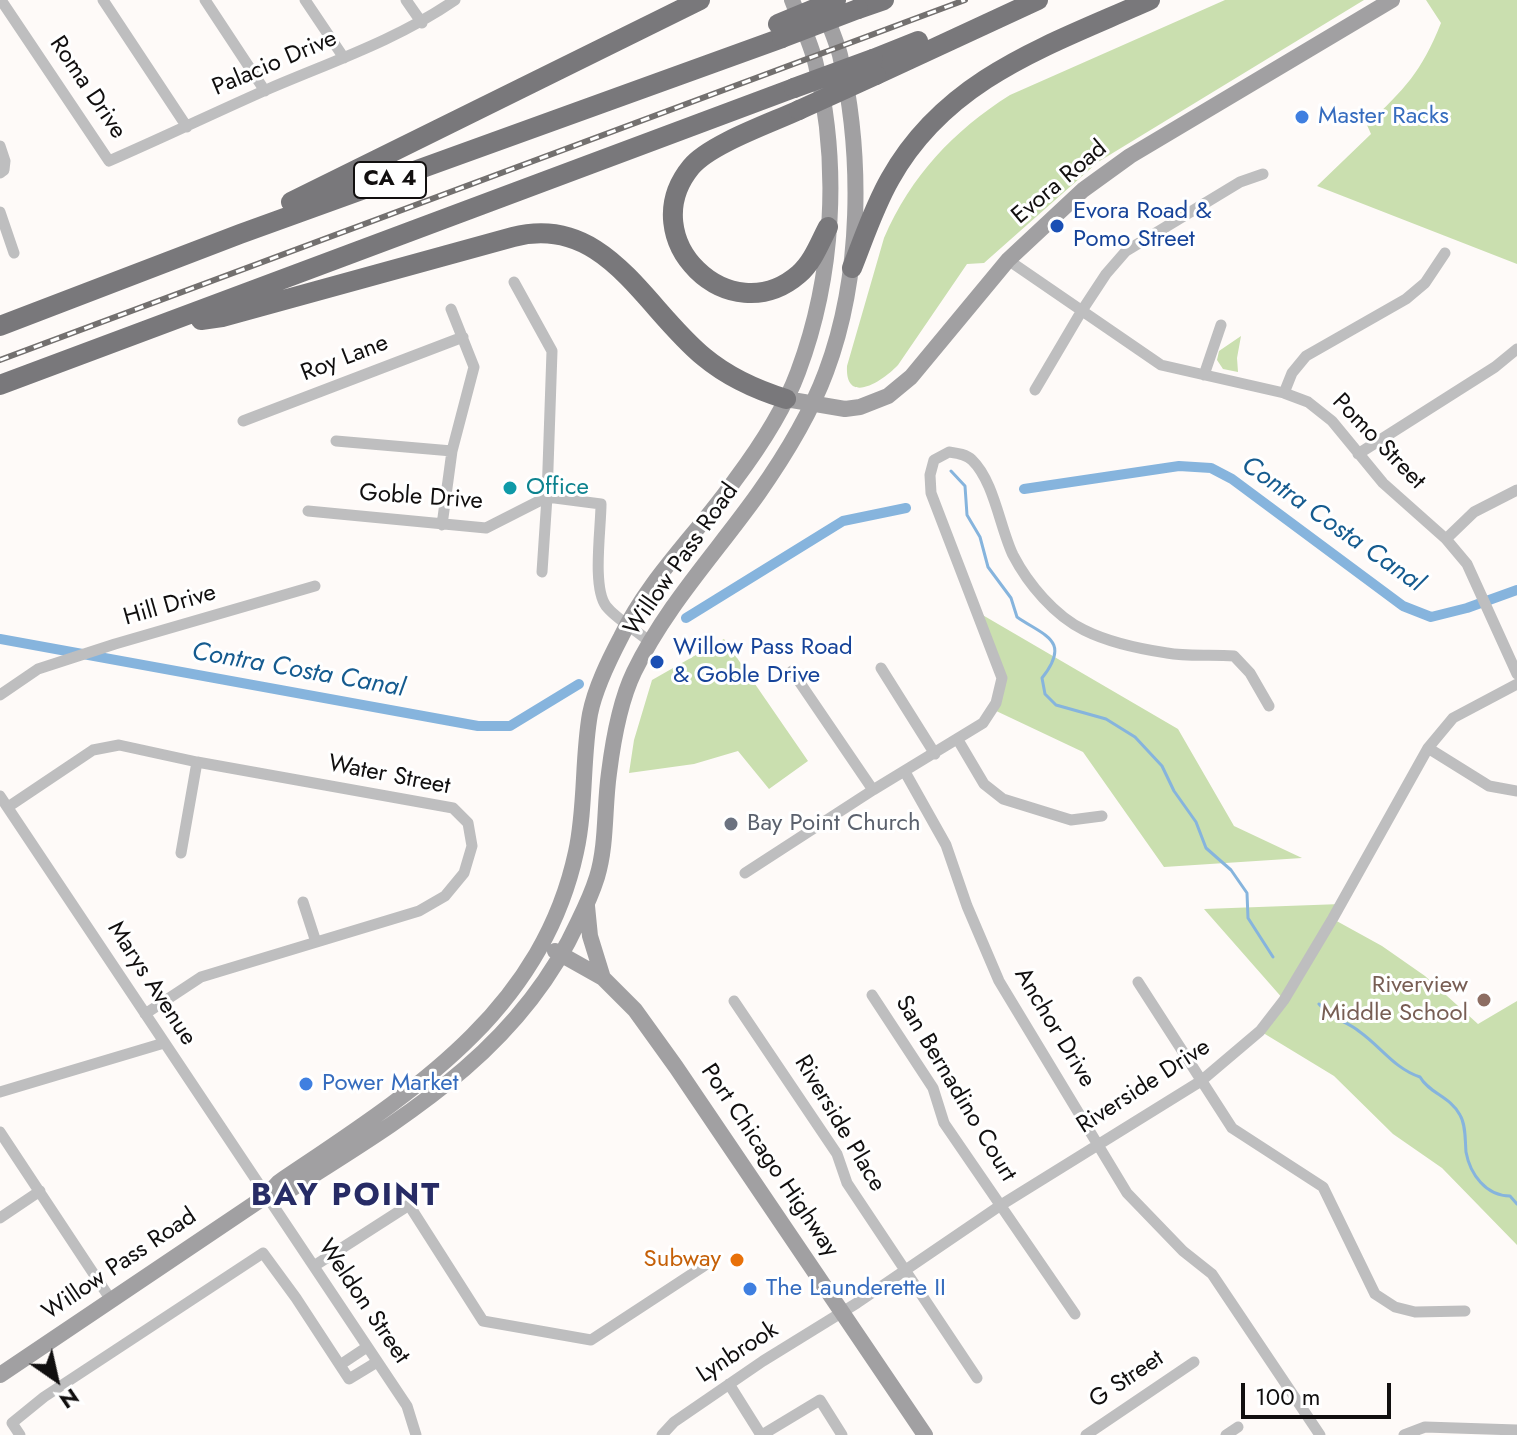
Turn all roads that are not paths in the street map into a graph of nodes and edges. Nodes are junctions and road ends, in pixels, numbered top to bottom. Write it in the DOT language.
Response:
graph roads {
  1 [pos="1,0"];
  2 [pos="103,0"];
  3 [pos="205,0"];
  4 [pos="305,0"];
  5 [pos="406,0"];
  6 [pos="455,0"];
  7 [pos="700,0"];
  8 [pos="792,0"];
  9 [pos="819,0"];
  10 [pos="836,0"];
  11 [pos="884,0"];
  12 [pos="1026,0"];
  13 [pos="1038,0"];
  14 [pos="1150,0"];
  15 [pos="1392,0"];
  16 [pos="422,23"];
  17 [pos="780,31"];
  18 [pos="344,58"];
  19 [pos="875,67"];
  20 [pos="265,91"];
  21 [pos="187,127"];
  22 [pos="0,146"];
  23 [pos="109,161"];
  24 [pos="2,172"];
  25 [pos="1263,174"];
  26 [pos="0,212"];
  27 [pos="828,227"];
  28 [pos="240,234"];
  29 [pos="14,253"];
  30 [pos="1445,253"];
  31 [pos="1008,260"];
  32 [pos="852,268"];
  33 [pos="514,282"];
  34 [pos="451,309"];
  35 [pos="1081,312"];
  36 [pos="1221,325"];
  37 [pos="0,326"];
  38 [pos="154,328"];
  39 [pos="463,337"];
  40 [pos="1517,349"];
  41 [pos="1204,375"];
  42 [pos="0,385"];
  43 [pos="1035,390"];
  44 [pos="1284,393"];
  45 [pos="786,399"];
  46 [pos="811,405"];
  47 [pos="243,421"];
  48 [pos="336,441"];
  49 [pos="452,451"];
  50 [pos="1358,454"];
  51 [pos="1517,490"];
  52 [pos="547,497"];
  53 [pos="308,511"];
  54 [pos="442,525"];
  55 [pos="1446,539"];
  56 [pos="542,572"];
  57 [pos="315,586"];
  58 [pos="627,622"];
  59 [pos="651,643"];
  60 [pos="881,668"];
  61 [pos="792,671"];
  62 [pos="1517,674"];
  63 [pos="1517,684"];
  64 [pos="0,695"];
  65 [pos="1269,706"];
  66 [pos="958,740"];
  67 [pos="1428,748"];
  68 [pos="935,754"];
  69 [pos="197,762"];
  70 [pos="905,772"];
  71 [pos="873,790"];
  72 [pos="1517,791"];
  73 [pos="0,796"];
  74 [pos="8,807"];
  75 [pos="1102,816"];
  76 [pos="181,853"];
  77 [pos="745,873"];
  78 [pos="303,902"];
  79 [pos="587,903"];
  80 [pos="316,942"];
  81 [pos="543,943"];
  82 [pos="562,956"];
  83 [pos="603,978"];
  84 [pos="1138,982"];
  85 [pos="872,995"];
  86 [pos="734,1001"];
  87 [pos="145,1014"];
  88 [pos="164,1043"];
  89 [pos="1201,1081"];
  90 [pos="0,1092"];
  91 [pos="0,1132"];
  92 [pos="1098,1144"];
  93 [pos="40,1191"];
  94 [pos="266,1196"];
  95 [pos="1001,1205"];
  96 [pos="0,1218"];
  97 [pos="314,1266"];
  98 [pos="704,1266"];
  99 [pos="907,1269"];
  100 [pos="111,1300"];
  101 [pos="1465,1311"];
  102 [pos="842,1312"];
  103 [pos="1075,1314"];
  104 [pos="367,1347"];
  105 [pos="377,1362"];
  106 [pos="1194,1362"];
  107 [pos="340,1365"];
  108 [pos="0,1375"];
  109 [pos="977,1378"];
  110 [pos="729,1384"];
  111 [pos="1238,1427"];
  112 [pos="1517,1430"];
  113 [pos="20,1435"];
  114 [pos="416,1435"];
  115 [pos="662,1435"];
  116 [pos="762,1435"];
  117 [pos="842,1435"];
  118 [pos="925,1435"];
  119 [pos="1086,1435"];
  120 [pos="1226,1435"];
  121 [pos="1320,1435"];
  122 [pos="1404,1435"];
  1 -- 23 [label="street, Roma Drive"];
  2 -- 21 [label="street"];
  3 -- 20 [label="street"];
  4 -- 18 [label="street"];
  5 -- 16 [label="street"];
  6 -- 16 [label="street, Palacio Drive"];
  7 -- 28 [label="highway"];
  8 -- 27 [label="main road, Willow Pass Road"];
  9 -- 32 [label="main road, Willow Pass Road"];
  10 -- 17 [label="highway, bridge"];
  11 -- 17 [label="highway, CA 4, bridge"];
  12 -- 19 [label="highway, CA 4"];
  13 -- 19 [label="highway"];
  14 -- 32 [label="highway"];
  15 -- 31 [label="main road, Evora Road"];
  16 -- 18 [label="street, Palacio Drive"];
  17 -- 28 [label="highway, CA 4"];
  18 -- 20 [label="street, Palacio Drive"];
  19 -- 27 [label="highway, bridge"];
  19 -- 38 [label="highway, CA 4, bridge"];
  20 -- 21 [label="street, Palacio Drive"];
  21 -- 23 [label="street, Palacio Drive"];
  22 -- 24 [label="street"];
  25 -- 35 [label="street"];
  26 -- 29 [label="street"];
  27 -- 45 [label="main road, Willow Pass Road"];
  28 -- 37 [label="highway, CA 4"];
  30 -- 44 [label="street"];
  31 -- 35 [label="street, Pomo Street"];
  31 -- 46 [label="main road, Evora Road"];
  32 -- 46 [label="main road, Willow Pass Road"];
  33 -- 52 [label="street"];
  34 -- 39 [label="street"];
  35 -- 41 [label="street, Pomo Street"];
  35 -- 43 [label="street"];
  36 -- 41 [label="street"];
  38 -- 42 [label="highway, CA 4"];
  38 -- 45 [label="highway"];
  39 -- 47 [label="street, Roy Lane"];
  39 -- 49 [label="street"];
  40 -- 50 [label="street"];
  41 -- 44 [label="street, Pomo Street"];
  44 -- 50 [label="street, Pomo Street"];
  45 -- 46 [label="main road, Evora Road"];
  45 -- 58 [label="main road, Willow Pass Road"];
  46 -- 59 [label="main road, Willow Pass Road"];
  48 -- 49 [label="street"];
  49 -- 54 [label="street"];
  50 -- 55 [label="street, Pomo Street"];
  51 -- 55 [label="street"];
  52 -- 54 [label="street, Goble Drive"];
  52 -- 56 [label="street"];
  52 -- 58 [label="street"];
  53 -- 54 [label="street, Goble Drive"];
  55 -- 62 [label="street, Pomo Street"];
  57 -- 64 [label="street, Hill Drive"];
  58 -- 59 [label="street"];
  58 -- 81 [label="main road, Willow Pass Road"];
  59 -- 79 [label="main road, Willow Pass Road"];
  60 -- 68 [label="street"];
  61 -- 71 [label="street"];
  63 -- 67 [label="street, Riverside Drive"];
  65 -- 66 [label="street"];
  66 -- 68 [label="street"];
  66 -- 75 [label="street"];
  67 -- 72 [label="street"];
  67 -- 89 [label="street, Riverside Drive"];
  68 -- 70 [label="street"];
  69 -- 74 [label="street, Water Street"];
  69 -- 76 [label="street"];
  69 -- 80 [label="street, Water Street"];
  70 -- 71 [label="street"];
  70 -- 92 [label="street, Anchor Drive"];
  71 -- 77 [label="street"];
  73 -- 74 [label="street, Marys Avenue"];
  74 -- 87 [label="street, Marys Avenue"];
  78 -- 80 [label="street"];
  79 -- 82 [label="main road, Willow Pass Road"];
  79 -- 83 [label="main road"];
  80 -- 87 [label="street, Water Street"];
  81 -- 82 [label="main road, Port Chicago Highway"];
  81 -- 94 [label="main road, Willow Pass Road"];
  82 -- 83 [label="main road, Port Chicago Highway"];
  82 -- 94 [label="main road, Willow Pass Road"];
  83 -- 102 [label="main road, Port Chicago Highway"];
  84 -- 89 [label="street"];
  85 -- 95 [label="street, San Bernadino Court"];
  86 -- 99 [label="street, Riverside Place"];
  87 -- 88 [label="street, Marys Avenue"];
  88 -- 90 [label="street"];
  88 -- 94 [label="street, Marys Avenue"];
  89 -- 92 [label="street, Riverside Drive"];
  89 -- 101 [label="street"];
  91 -- 93 [label="street"];
  92 -- 95 [label="street, Riverside Drive"];
  92 -- 121 [label="street, Anchor Drive"];
  93 -- 96 [label="street"];
  93 -- 100 [label="street"];
  94 -- 97 [label="street, Weldon Street"];
  94 -- 100 [label="main road, Willow Pass Road"];
  95 -- 99 [label="street, Riverside Drive"];
  95 -- 103 [label="street, San Bernadino Court"];
  97 -- 98 [label="street"];
  97 -- 104 [label="street, Weldon Street"];
  99 -- 102 [label="street, Riverside Drive"];
  99 -- 109 [label="street, Riverside Place"];
  100 -- 108 [label="main road, Willow Pass Road"];
  102 -- 110 [label="street, Lynbrook"];
  102 -- 118 [label="main road, Port Chicago Highway"];
  104 -- 105 [label="street, Weldon Street"];
  104 -- 107 [label="street"];
  105 -- 107 [label="street"];
  105 -- 114 [label="street, Weldon Street"];
  106 -- 119 [label="street, G Street"];
  107 -- 113 [label="street"];
  110 -- 115 [label="street, Lynbrook"];
  110 -- 116 [label="street"];
  111 -- 120 [label="street"];
  112 -- 122 [label="street"];
  116 -- 117 [label="street"];
}
